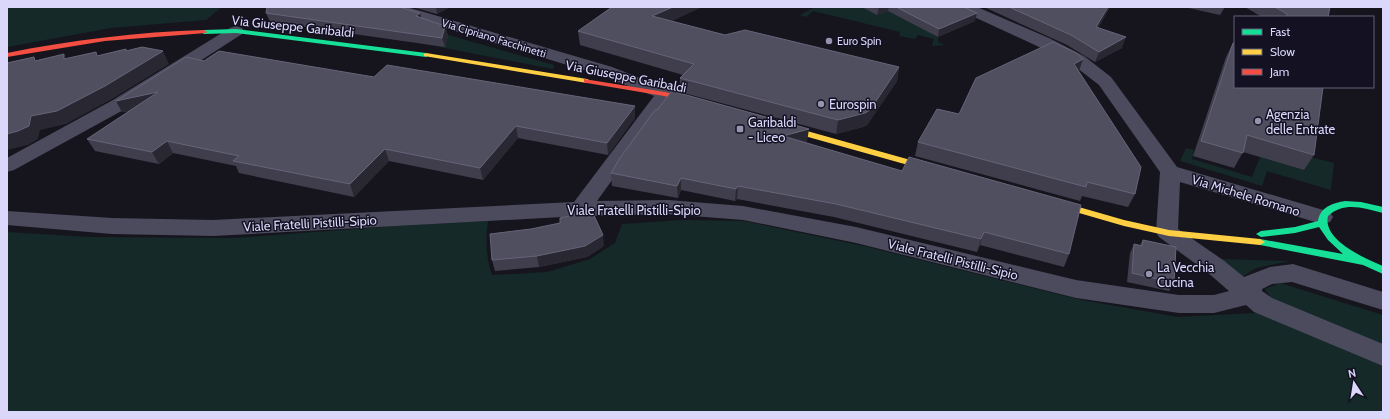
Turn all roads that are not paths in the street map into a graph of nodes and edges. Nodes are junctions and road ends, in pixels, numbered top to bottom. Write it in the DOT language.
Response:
graph roads {
  1 [pos="391,7"];
  2 [pos="964,7"];
  3 [pos="236,31"];
  4 [pos="7,55"];
  5 [pos="665,94"];
  6 [pos="709,107"];
  7 [pos="769,123"];
  8 [pos="7,166"];
  9 [pos="942,171"];
  10 [pos="1170,172"];
  11 [pos="1039,198"];
  12 [pos="1381,208"];
  13 [pos="580,209"];
  14 [pos="7,218"];
  15 [pos="1322,220"];
  16 [pos="1167,232"];
  17 [pos="1226,238"];
  18 [pos="1365,262"];
  19 [pos="1383,270"];
  20 [pos="1250,295"];
  21 [pos="1383,301"];
  22 [pos="1383,355"];
  1 -- 5 [label="street, Via Cipriano Facchinetti"];
  2 -- 10 [label="street"];
  3 -- 4 [label="main road, Via Giuseppe Garibaldi"];
  3 -- 5 [label="main road, Via Giuseppe Garibaldi"];
  3 -- 8 [label="street"];
  5 -- 6 [label="main road, Via Giuseppe Garibaldi"];
  5 -- 13 [label="street"];
  7 -- 9 [label="main road"];
  10 -- 15 [label="street, Via Michele Romano"];
  10 -- 16 [label="street"];
  11 -- 16 [label="main road"];
  12 -- 15 [label="main road"];
  13 -- 14 [label="street, Viale Fratelli Pistilli-Sipio"];
  13 -- 20 [label="street, Viale Fratelli Pistilli-Sipio"];
  15 -- 17 [label="main road"];
  15 -- 18 [label="main road"];
  16 -- 17 [label="main road"];
  16 -- 20 [label="street"];
  17 -- 18 [label="main road"];
  18 -- 19 [label="main road"];
  20 -- 21 [label="street"];
  20 -- 22 [label="street"];
}
